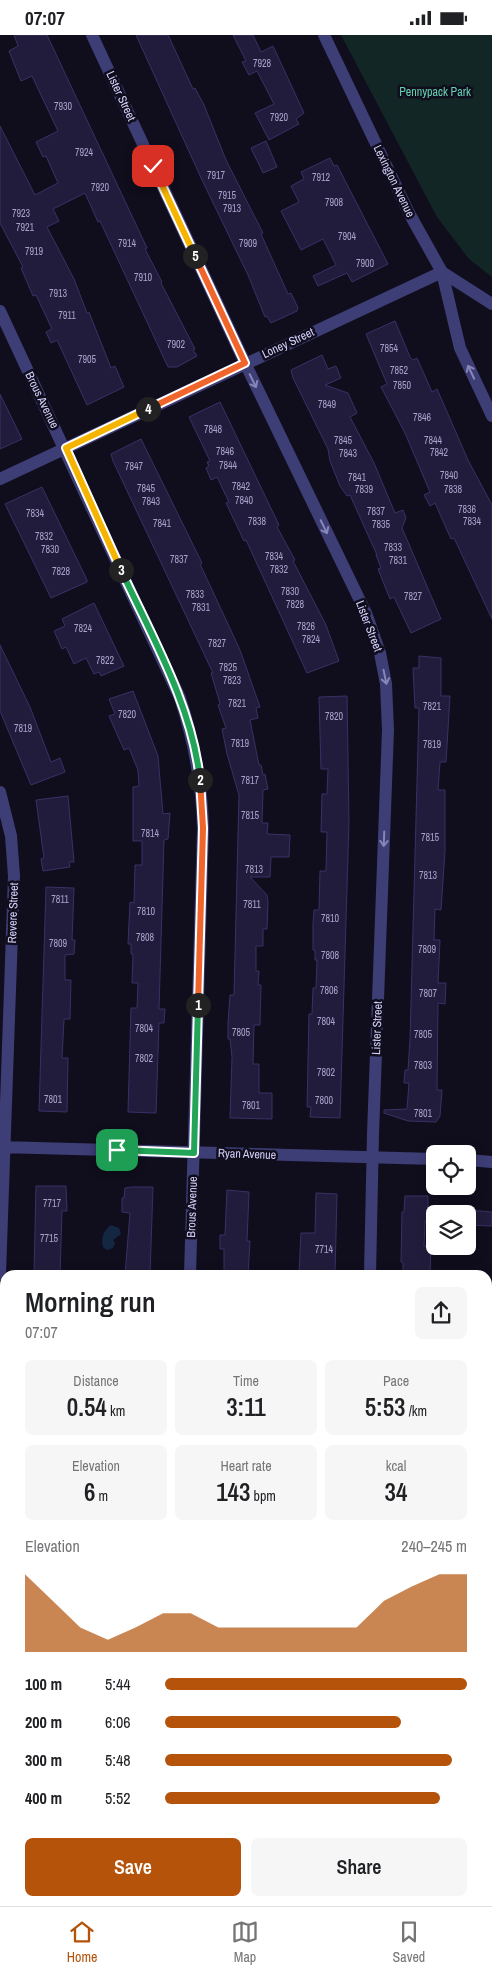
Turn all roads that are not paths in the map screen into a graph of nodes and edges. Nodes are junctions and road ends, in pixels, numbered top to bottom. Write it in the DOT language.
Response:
graph roads {
  1 [pos="92,35"];
  2 [pos="324,35"];
  3 [pos="442,272"];
  4 [pos="492,304"];
  5 [pos="0,311"];
  6 [pos="245,363"];
  7 [pos="492,416"];
  8 [pos="66,448"];
  9 [pos="0,479"];
  10 [pos="0,792"];
  11 [pos="2,1147"];
  12 [pos="194,1153"];
  13 [pos="373,1158"];
  14 [pos="426,1159"];
  15 [pos="476,1161"];
  16 [pos="492,1162"];
  17 [pos="0,1270"];
  18 [pos="190,1270"];
  19 [pos="370,1270"];
  1 -- 6 [label="street, Lister Street"];
  2 -- 3 [label="street, Lexington Avenue"];
  3 -- 4 [label="street, Lexington Avenue"];
  3 -- 6 [label="street, Loney Street"];
  7 -- 3 [label="street, one-way"];
  5 -- 8 [label="street, Brous Avenue"];
  6 -- 8 [label="street, Loney Street"];
  6 -- 13 [label="street, Lister Street, one-way"];
  8 -- 9 [label="street, Loney Street"];
  8 -- 12 [label="street, Brous Avenue"];
  10 -- 11 [label="street, Revere Street"];
  11 -- 12 [label="street, Ryan Avenue"];
  11 -- 17 [label="street, Revere Street"];
  12 -- 13 [label="street, Ryan Avenue"];
  12 -- 18 [label="street, Brous Avenue"];
  13 -- 14 [label="street, Ryan Avenue"];
  13 -- 19 [label="street, Lister Street"];
  15 -- 16 [label="street"];
}
